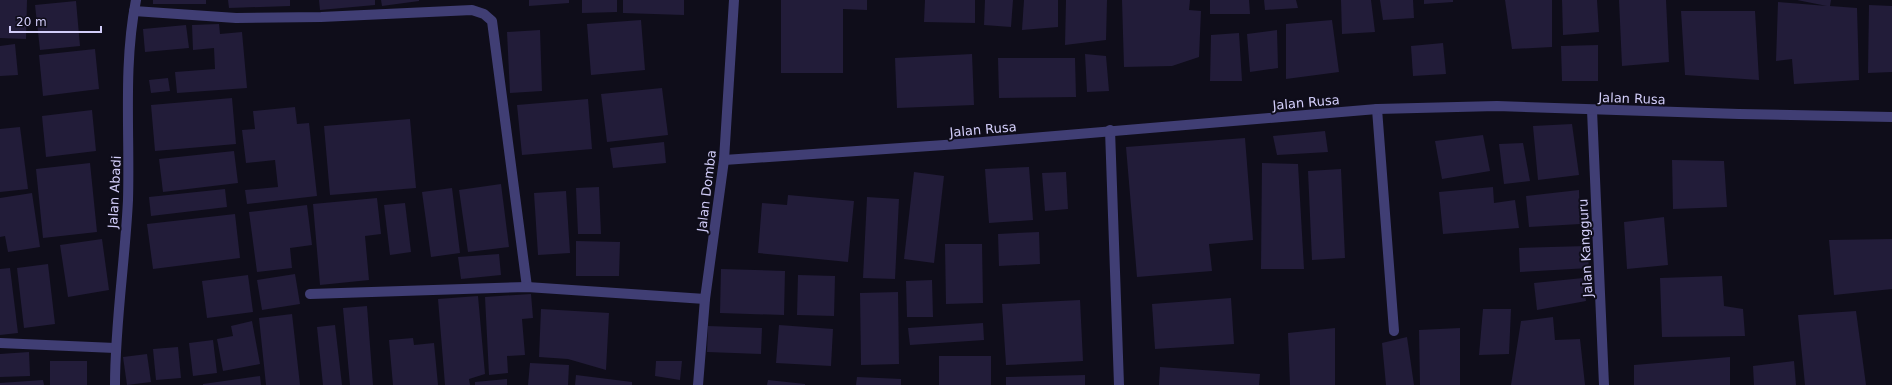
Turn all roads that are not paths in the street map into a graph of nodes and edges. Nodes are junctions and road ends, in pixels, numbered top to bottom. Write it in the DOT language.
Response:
graph roads {
  1 [pos="136,0"];
  2 [pos="734,0"];
  3 [pos="134,11"];
  4 [pos="1377,109"];
  5 [pos="1592,110"];
  6 [pos="1892,117"];
  7 [pos="1110,130"];
  8 [pos="724,160"];
  9 [pos="527,287"];
  10 [pos="310,294"];
  11 [pos="705,299"];
  12 [pos="1394,331"];
  13 [pos="0,343"];
  14 [pos="115,348"];
  15 [pos="115,385"];
  16 [pos="698,385"];
  17 [pos="1120,385"];
  18 [pos="1604,385"];
  1 -- 3 [label="street, Jalan Abadi"];
  2 -- 8 [label="street, Jalan Domba"];
  3 -- 9 [label="street"];
  3 -- 14 [label="street, Jalan Abadi"];
  4 -- 5 [label="street, Jalan Rusa"];
  4 -- 7 [label="street, Jalan Rusa"];
  4 -- 12 [label="street"];
  5 -- 6 [label="street, Jalan Rusa"];
  5 -- 18 [label="street, Jalan Kangguru"];
  7 -- 8 [label="street, Jalan Rusa"];
  7 -- 17 [label="street"];
  8 -- 11 [label="street, Jalan Domba"];
  9 -- 10 [label="street"];
  9 -- 11 [label="street"];
  11 -- 16 [label="street, Jalan Domba"];
  13 -- 14 [label="street"];
  14 -- 15 [label="street, Jalan Abadi"];
}
